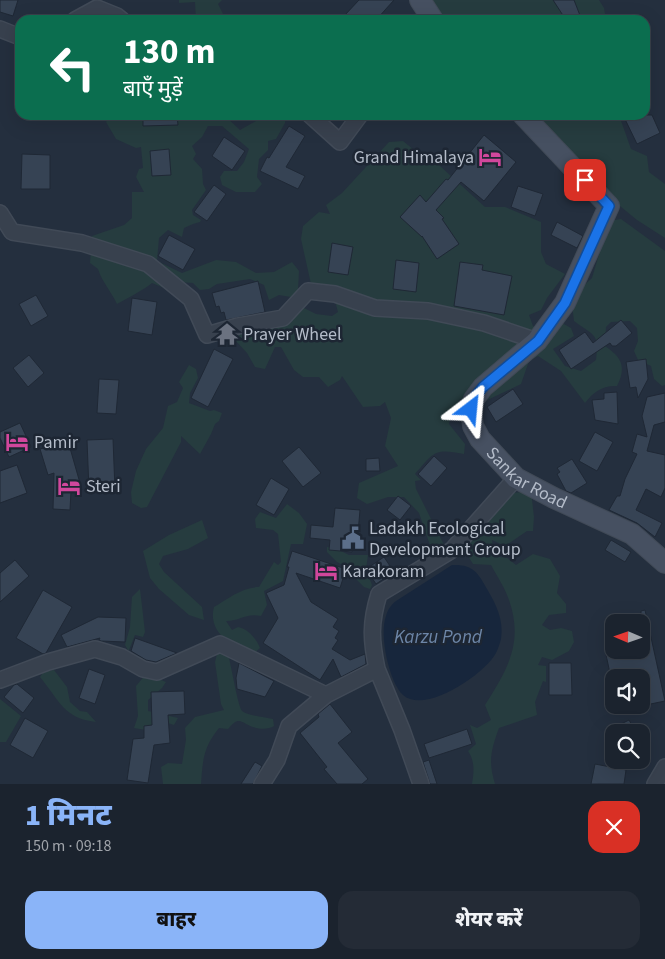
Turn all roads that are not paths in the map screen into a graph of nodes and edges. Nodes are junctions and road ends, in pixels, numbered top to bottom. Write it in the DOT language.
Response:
graph roads {
  1 [pos="420,0"];
  2 [pos="84,15"];
  3 [pos="114,15"];
  4 [pos="428,15"];
  5 [pos="0,29"];
  6 [pos="15,36"];
  7 [pos="316,120"];
  8 [pos="356,120"];
  9 [pos="528,120"];
  10 [pos="0,213"];
  11 [pos="538,341"];
  12 [pos="516,478"];
  13 [pos="665,562"];
  14 [pos="377,669"];
  15 [pos="0,680"];
  16 [pos="326,695"];
  17 [pos="665,767"];
  18 [pos="262,784"];
  19 [pos="421,784"];
  20 [pos="654,784"];
  1 -- 4 [label="main road"];
  2 -- 3 [label="street"];
  5 -- 6 [label="street"];
  7 -- 8 [label="street"];
  9 -- 11 [label="main road, Sankar Road"];
  10 -- 11 [label="street"];
  11 -- 12 [label="main road, Sankar Road"];
  12 -- 13 [label="main road, Sankar Road"];
  12 -- 14 [label="street"];
  14 -- 16 [label="street"];
  14 -- 19 [label="street"];
  15 -- 16 [label="street"];
  16 -- 18 [label="street"];
  17 -- 20 [label="street"];
}
